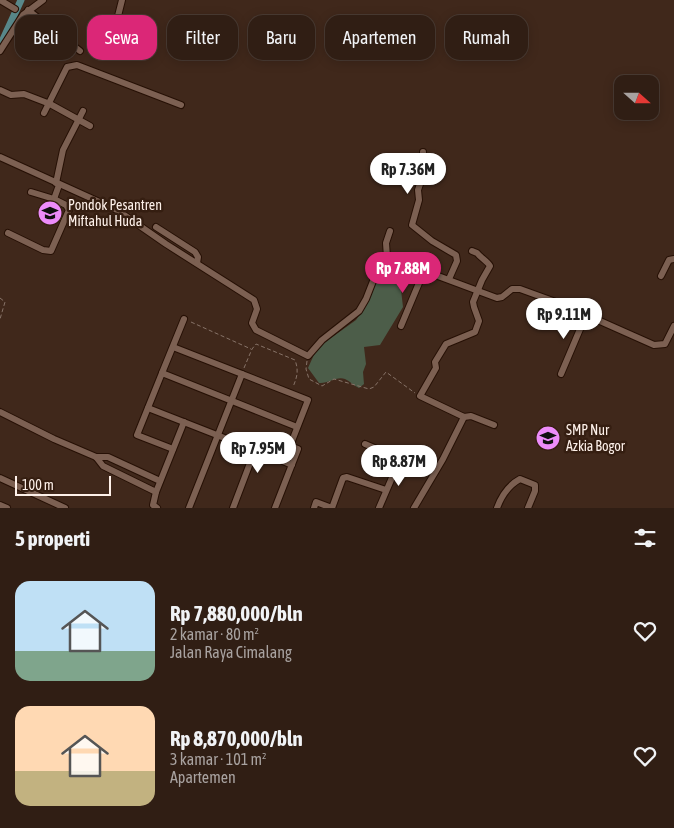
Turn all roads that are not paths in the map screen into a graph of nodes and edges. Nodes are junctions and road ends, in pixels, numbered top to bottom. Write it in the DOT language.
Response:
graph roads {
  1 [pos="0,0"];
  2 [pos="43,0"];
  3 [pos="122,0"];
  4 [pos="22,12"];
  5 [pos="118,15"];
  6 [pos="0,51"];
  7 [pos="80,51"];
  8 [pos="0,90"];
  9 [pos="50,104"];
  10 [pos="181,105"];
  11 [pos="83,111"];
  12 [pos="44,113"];
  13 [pos="78,120"];
  14 [pos="90,126"];
  15 [pos="423,152"];
  16 [pos="0,156"];
  17 [pos="58,184"];
  18 [pos="31,192"];
  19 [pos="54,199"];
  20 [pos="156,227"];
  21 [pos="390,231"];
  22 [pos="8,233"];
  23 [pos="472,251"];
  24 [pos="387,257"];
  25 [pos="674,259"];
  26 [pos="197,263"];
  27 [pos="424,272"];
  28 [pos="661,276"];
  29 [pos="449,279"];
  30 [pos="478,290"];
  31 [pos="586,315"];
  32 [pos="184,320"];
  33 [pos="401,326"];
  34 [pos="674,326"];
  35 [pos="173,347"];
  36 [pos="162,374"];
  37 [pos="242,374"];
  38 [pos="561,374"];
  39 [pos="231,401"];
  40 [pos="148,408"];
  41 [pos="0,412"];
  42 [pos="464,416"];
  43 [pos="184,422"];
  44 [pos="494,425"];
  45 [pos="297,427"];
  46 [pos="218,435"];
  47 [pos="365,444"];
  48 [pos="290,446"];
  49 [pos="173,449"];
  50 [pos="255,450"];
  51 [pos="96,458"];
  52 [pos="283,461"];
  53 [pos="292,465"];
  54 [pos="0,478"];
  55 [pos="160,481"];
  56 [pos="386,490"];
  57 [pos="156,492"];
  58 [pos="0,505"];
  59 [pos="7,508"];
  60 [pos="65,508"];
  61 [pos="157,508"];
  62 [pos="189,508"];
  63 [pos="233,508"];
  64 [pos="275,508"];
  65 [pos="314,508"];
  66 [pos="332,508"];
  67 [pos="379,508"];
  68 [pos="414,508"];
  69 [pos="497,508"];
  70 [pos="528,508"];
  1 -- 4 [label="street"];
  2 -- 4 [label="street"];
  3 -- 5 [label="street"];
  4 -- 6 [label="street"];
  4 -- 7 [label="street"];
  8 -- 9 [label="street"];
  9 -- 10 [label="street"];
  9 -- 12 [label="street"];
  9 -- 13 [label="street"];
  11 -- 13 [label="street"];
  13 -- 14 [label="street"];
  13 -- 17 [label="street"];
  15 -- 29 [label="street"];
  16 -- 17 [label="street"];
  17 -- 19 [label="street"];
  17 -- 26 [label="street"];
  18 -- 19 [label="street"];
  19 -- 22 [label="street"];
  20 -- 26 [label="street"];
  21 -- 24 [label="street"];
  23 -- 30 [label="street"];
  24 -- 26 [label="street"];
  24 -- 27 [label="street"];
  25 -- 28 [label="street"];
  27 -- 29 [label="street"];
  27 -- 33 [label="street"];
  29 -- 30 [label="street"];
  30 -- 31 [label="street"];
  30 -- 42 [label="street"];
  31 -- 34 [label="street"];
  31 -- 38 [label="street"];
  32 -- 35 [label="street"];
  35 -- 36 [label="street"];
  35 -- 37 [label="street"];
  36 -- 39 [label="street"];
  36 -- 40 [label="street"];
  37 -- 39 [label="street"];
  37 -- 45 [label="street"];
  39 -- 45 [label="street"];
  39 -- 46 [label="street"];
  40 -- 43 [label="street"];
  40 -- 49 [label="street"];
  41 -- 51 [label="street"];
  42 -- 44 [label="street"];
  42 -- 68 [label="street"];
  43 -- 46 [label="street"];
  43 -- 49 [label="street"];
  45 -- 48 [label="street"];
  46 -- 50 [label="street"];
  46 -- 62 [label="street"];
  47 -- 56 [label="street"];
  48 -- 52 [label="street"];
  48 -- 53 [label="street"];
  49 -- 55 [label="street"];
  50 -- 52 [label="street"];
  50 -- 63 [label="street"];
  51 -- 55 [label="street"];
  51 -- 57 [label="street"];
  52 -- 53 [label="street"];
  53 -- 64 [label="street"];
  54 -- 60 [label="street"];
  55 -- 57 [label="street"];
  56 -- 66 [label="street"];
  56 -- 67 [label="street"];
  57 -- 61 [label="street"];
  58 -- 59 [label="street"];
  65 -- 66 [label="street"];
  69 -- 70 [label="street"];
}
